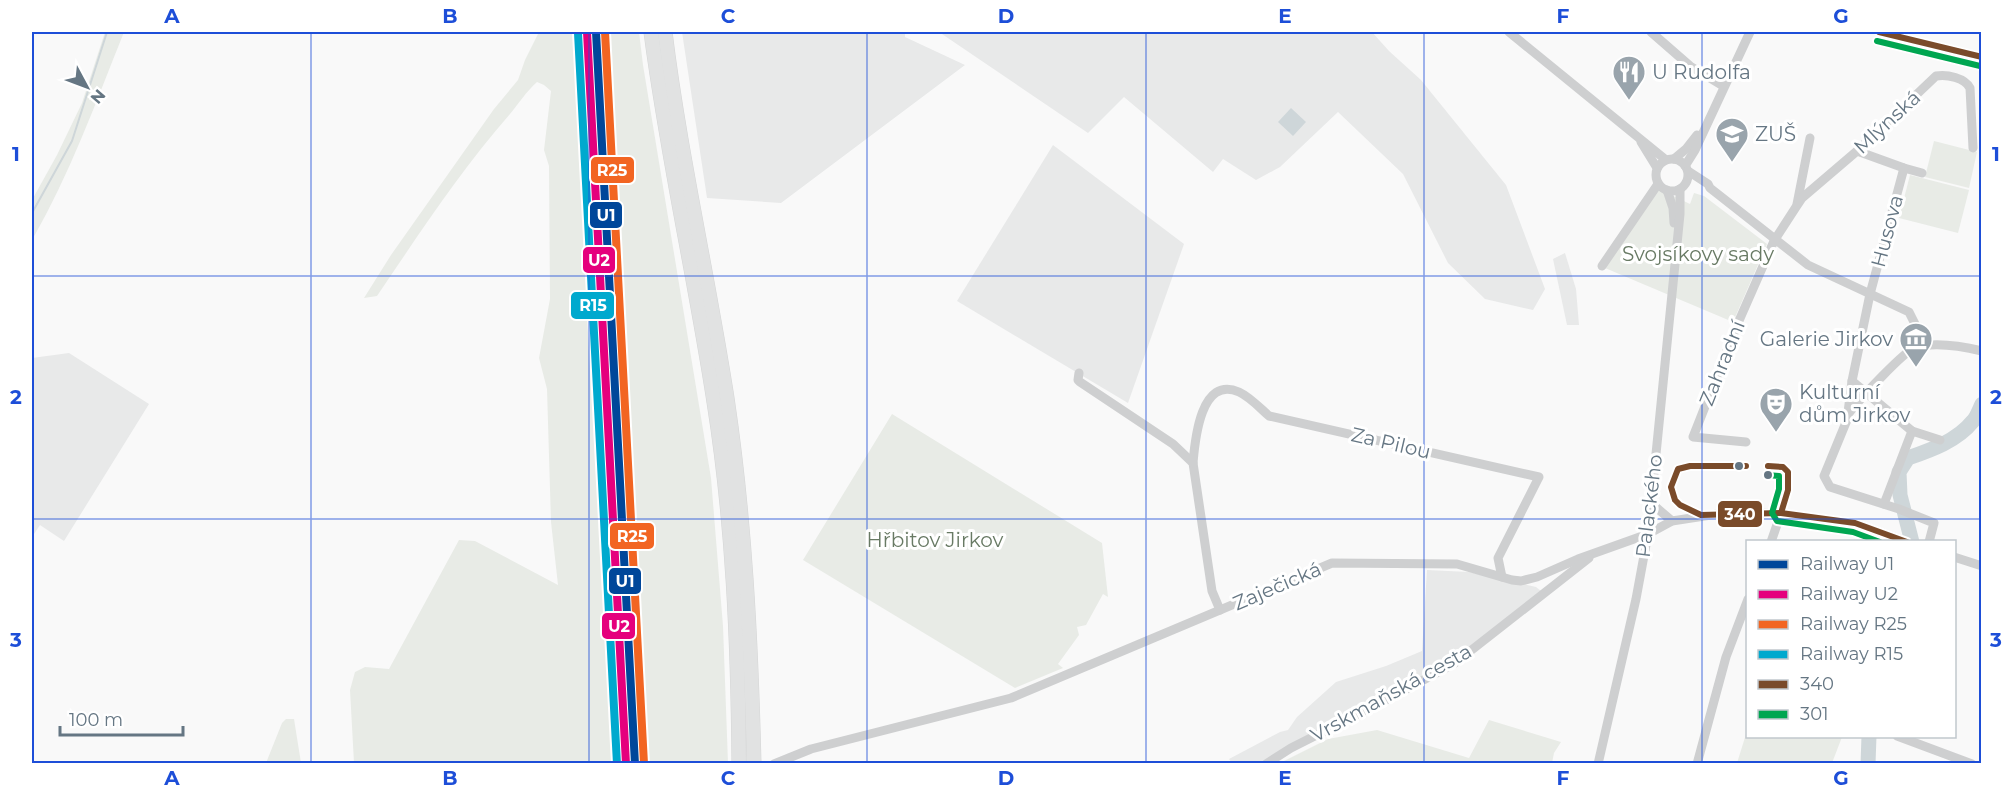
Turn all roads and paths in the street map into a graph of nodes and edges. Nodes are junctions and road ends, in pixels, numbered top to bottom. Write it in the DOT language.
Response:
graph roads {
  1 [pos="651,32"];
  2 [pos="665,32"];
  3 [pos="670,32"];
  4 [pos="1509,32"];
  5 [pos="1651,32"];
  6 [pos="1750,32"];
  7 [pos="1755,32"];
  8 [pos="1879,32"];
  9 [pos="1744,47"];
  10 [pos="1982,57"];
  11 [pos="1723,86"];
  12 [pos="673,94"];
  13 [pos="1710,115"];
  14 [pos="1635,133"];
  15 [pos="1810,138"];
  16 [pos="1973,148"];
  17 [pos="1857,151"];
  18 [pos="1670,159"];
  19 [pos="1657,168"];
  20 [pos="1686,168"];
  21 [pos="1904,168"];
  22 [pos="1922,173"];
  23 [pos="1658,183"];
  24 [pos="1683,186"];
  25 [pos="1710,188"];
  26 [pos="1667,190"];
  27 [pos="1796,207"];
  28 [pos="1774,241"];
  29 [pos="1675,246"];
  30 [pos="1602,266"];
  31 [pos="1870,294"];
  32 [pos="1923,347"];
  33 [pos="1982,351"];
  34 [pos="1079,373"];
  35 [pos="1852,381"];
  36 [pos="1865,392"];
  37 [pos="1849,412"];
  38 [pos="1912,431"];
  39 [pos="1940,440"];
  40 [pos="1746,442"];
  41 [pos="1192,463"];
  42 [pos="1651,503"];
  43 [pos="1884,504"];
  44 [pos="1781,513"];
  45 [pos="1672,521"];
  46 [pos="1648,534"];
  47 [pos="1772,540"];
  48 [pos="1904,540"];
  49 [pos="1930,540"];
  50 [pos="1598,551"];
  51 [pos="1956,558"];
  52 [pos="1982,566"];
  53 [pos="1502,577"];
  54 [pos="1220,610"];
  55 [pos="1744,617"];
  56 [pos="1899,738"];
  57 [pos="1959,762"];
  58 [pos="740,764"];
  59 [pos="753,764"];
  60 [pos="774,764"];
  61 [pos="1266,764"];
  62 [pos="1598,764"];
  63 [pos="1697,764"];
  64 [pos="1972,764"];
  1 -- 58 [label="highway"];
  2 -- 12 [label="highway"];
  3 -- 12 [label="highway"];
  4 -- 14 [label="street"];
  5 -- 11 [label="street"];
  6 -- 9 [label="street"];
  7 -- 9 [label="street"];
  8 -- 10 [label="street"];
  9 -- 11 [label="street"];
  11 -- 13 [label="street"];
  12 -- 59 [label="highway"];
  13 -- 18 [label="street"];
  13 -- 20 [label="street"];
  14 -- 18 [label="street"];
  14 -- 19 [label="street"];
  15 -- 27 [label="street"];
  16 -- 17 [label="street, Mlýnská"];
  17 -- 21 [label="street"];
  17 -- 27 [label="street, Mlýnská"];
  18 -- 19 [label="street"];
  18 -- 20 [label="street"];
  19 -- 23 [label="street"];
  20 -- 24 [label="street"];
  20 -- 25 [label="street"];
  21 -- 22 [label="street"];
  21 -- 31 [label="street, Husova"];
  23 -- 26 [label="street"];
  23 -- 30 [label="street"];
  24 -- 25 [label="street"];
  24 -- 26 [label="street"];
  24 -- 29 [label="street, Palackého"];
  25 -- 28 [label="street"];
  26 -- 29 [label="street, Palackého"];
  27 -- 28 [label="street, Mlýnská"];
  28 -- 31 [label="street"];
  28 -- 40 [label="street, Zahradní"];
  29 -- 42 [label="street, Palackého"];
  31 -- 32 [label="street"];
  31 -- 35 [label="street, Husova"];
  32 -- 33 [label="street"];
  32 -- 36 [label="street"];
  34 -- 41 [label="street"];
  35 -- 36 [label="street"];
  35 -- 37 [label="street, Husova"];
  36 -- 37 [label="street"];
  36 -- 38 [label="street"];
  37 -- 43 [label="street"];
  38 -- 39 [label="street"];
  38 -- 43 [label="street"];
  41 -- 53 [label="street, Za Pilou"];
  41 -- 54 [label="street"];
  42 -- 45 [label="street"];
  42 -- 46 [label="street, Palackého"];
  43 -- 49 [label="street"];
  44 -- 45 [label="street, Zaječická"];
  44 -- 47 [label="street"];
  44 -- 48 [label="street, Zaječická"];
  45 -- 46 [label="street, Zaječická"];
  46 -- 50 [label="street, Zaječická"];
  46 -- 62 [label="street, Palackého"];
  50 -- 53 [label="street, Zaječická"];
  50 -- 61 [label="street, Vrskmaňská cesta"];
  51 -- 52 [label="street"];
  53 -- 54 [label="street, Zaječická"];
  54 -- 60 [label="street, Zaječická"];
  55 -- 63 [label="street"];
  56 -- 57 [label="street"];
  57 -- 64 [label="street"];
}
